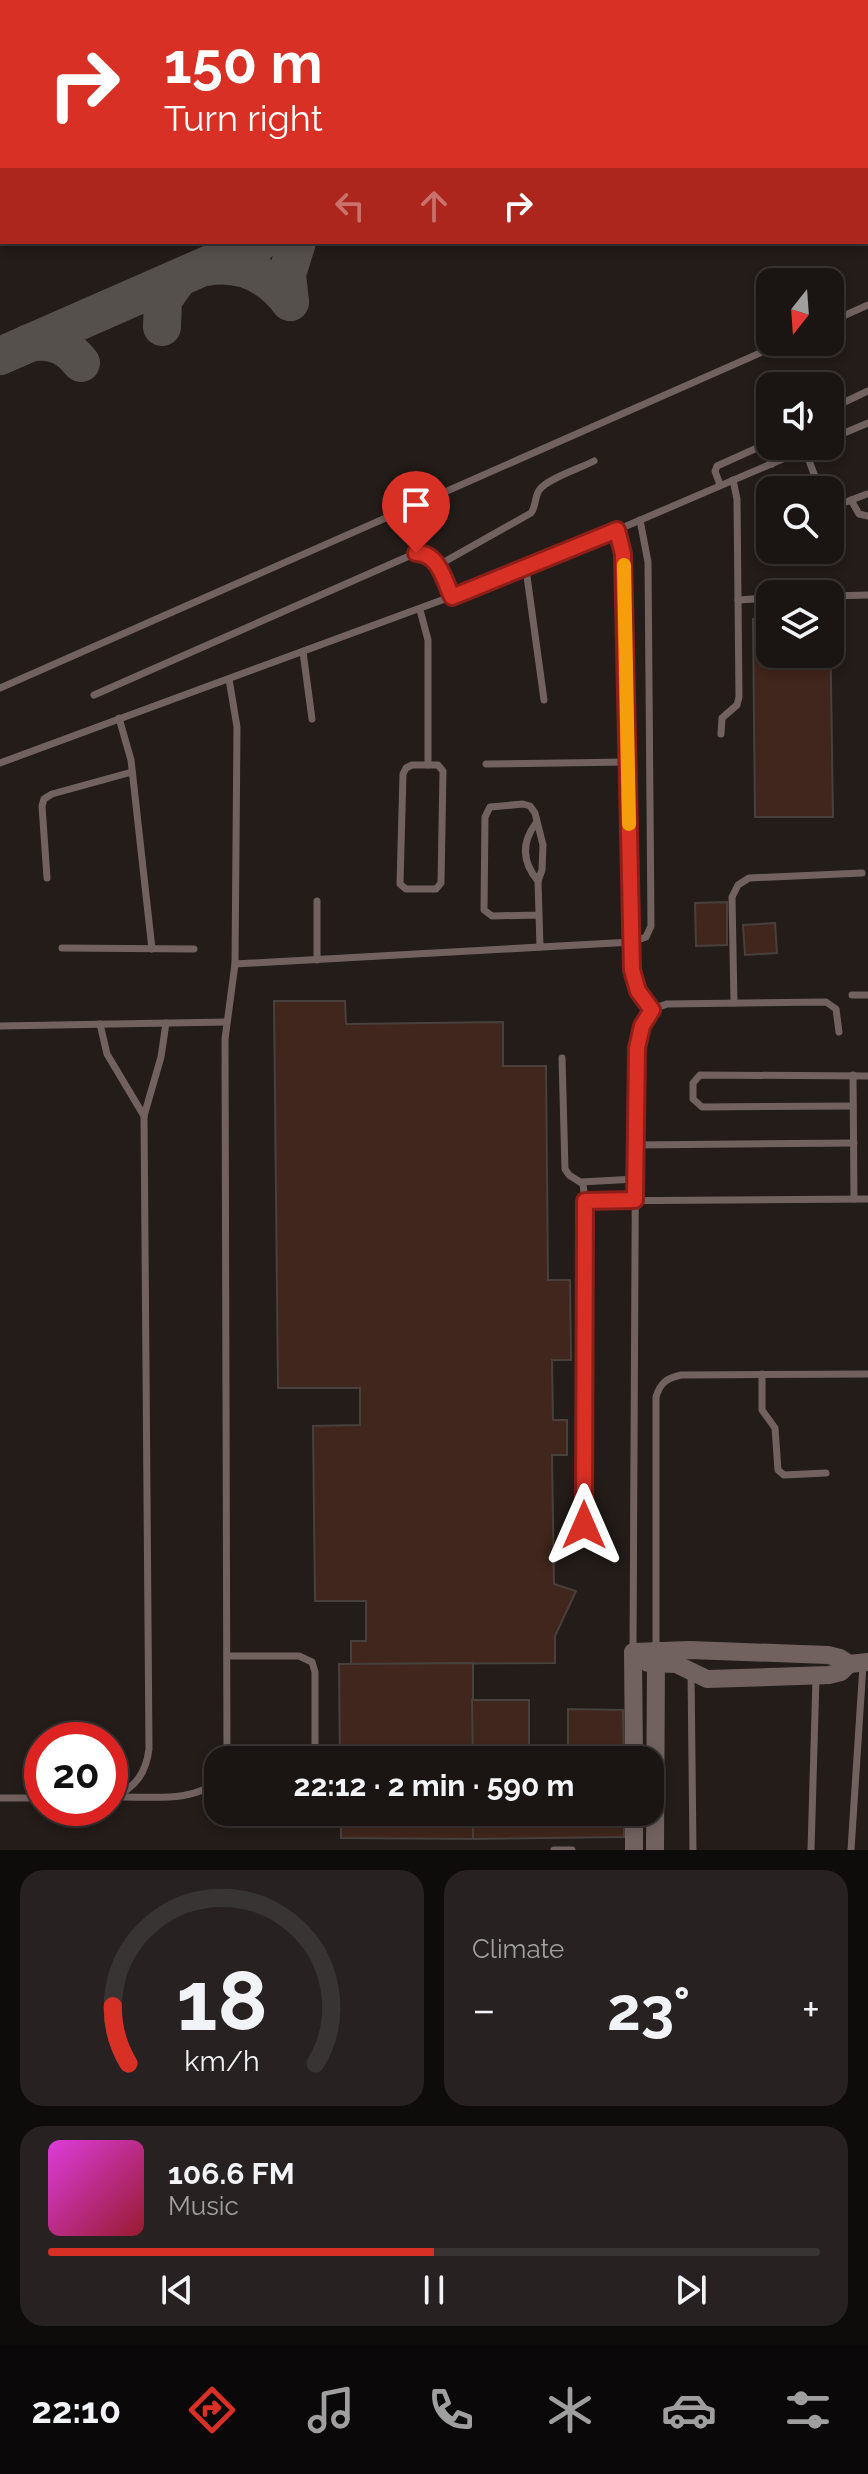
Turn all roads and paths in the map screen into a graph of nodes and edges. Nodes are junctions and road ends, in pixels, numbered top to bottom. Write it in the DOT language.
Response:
graph roads {
  1 [pos="868,305"];
  2 [pos="844,316"];
  3 [pos="756,355"];
  4 [pos="868,391"];
  5 [pos="844,402"];
  6 [pos="868,423"];
  7 [pos="844,433"];
  8 [pos="780,460"];
  9 [pos="594,461"];
  10 [pos="772,464"];
  11 [pos="733,480"];
  12 [pos="720,485"];
  13 [pos="867,494"];
  14 [pos="851,500"];
  15 [pos="844,503"];
  16 [pos="868,516"];
  17 [pos="640,520"];
  18 [pos="617,530"];
  19 [pos="437,566"];
  20 [pos="526,569"];
  21 [pos="868,595"];
  22 [pos="844,596"];
  23 [pos="452,597"];
  24 [pos="756,599"];
  25 [pos="738,600"];
  26 [pos="420,610"];
  27 [pos="303,652"];
  28 [pos="229,679"];
  29 [pos="0,688"];
  30 [pos="94,695"];
  31 [pos="544,700"];
  32 [pos="119,718"];
  33 [pos="312,719"];
  34 [pos="721,734"];
  35 [pos="627,762"];
  36 [pos="0,763"];
  37 [pos="486,764"];
  38 [pos="428,765"];
  39 [pos="132,772"];
  40 [pos="536,823"];
  41 [pos="862,873"];
  42 [pos="47,878"];
  43 [pos="538,881"];
  44 [pos="317,901"];
  45 [pos="539,915"];
  46 [pos="632,942"];
  47 [pos="540,947"];
  48 [pos="62,948"];
  49 [pos="152,949"];
  50 [pos="194,949"];
  51 [pos="317,960"];
  52 [pos="235,964"];
  53 [pos="852,995"];
  54 [pos="868,995"];
  55 [pos="734,1003"];
  56 [pos="652,1010"];
  57 [pos="226,1022"];
  58 [pos="166,1023"];
  59 [pos="100,1024"];
  60 [pos="0,1026"];
  61 [pos="839,1032"];
  62 [pos="562,1058"];
  63 [pos="853,1075"];
  64 [pos="868,1076"];
  65 [pos="853,1106"];
  66 [pos="144,1116"];
  67 [pos="854,1143"];
  68 [pos="636,1145"];
  69 [pos="636,1179"];
  70 [pos="581,1182"];
  71 [pos="854,1199"];
  72 [pos="868,1199"];
  73 [pos="635,1200"];
  74 [pos="585,1201"];
  75 [pos="762,1374"];
  76 [pos="868,1374"];
  77 [pos="826,1473"];
  78 [pos="584,1525"];
  79 [pos="690,1650"];
  80 [pos="228,1656"];
  81 [pos="655,1657"];
  82 [pos="633,1658"];
  83 [pos="860,1663"];
  84 [pos="691,1672"];
  85 [pos="817,1676"];
  86 [pos="655,1696"];
  87 [pos="227,1746"];
  88 [pos="315,1746"];
  89 [pos="634,1746"];
  90 [pos="128,1790"];
  91 [pos="204,1790"];
  92 [pos="128,1797"];
  93 [pos="24,1798"];
  94 [pos="1,1799"];
  95 [pos="634,1826"];
  96 [pos="554,1850"];
  97 [pos="572,1850"];
  98 [pos="634,1850"];
  99 [pos="655,1850"];
  100 [pos="693,1850"];
  101 [pos="811,1850"];
  102 [pos="851,1850"];
  1 -- 2 [label="lane"];
  3 -- 29 [label="lane"];
  4 -- 5 [label="lane"];
  6 -- 7 [label="lane"];
  8 -- 10 [label="lane"];
  9 -- 19 [label="lane"];
  10 -- 11 [label="lane"];
  10 -- 12 [label="lane"];
  11 -- 12 [label="lane"];
  11 -- 25 [label="lane"];
  12 -- 17 [label="lane"];
  13 -- 14 [label="lane"];
  14 -- 15 [label="lane"];
  14 -- 16 [label="lane"];
  17 -- 18 [label="lane"];
  17 -- 46 [label="lane"];
  18 -- 20 [label="lane"];
  18 -- 35 [label="lane"];
  19 -- 23 [label="lane"];
  19 -- 30 [label="lane"];
  20 -- 23 [label="lane"];
  20 -- 31 [label="lane"];
  21 -- 22 [label="lane"];
  23 -- 26 [label="lane"];
  24 -- 25 [label="lane"];
  25 -- 34 [label="lane"];
  26 -- 27 [label="lane"];
  26 -- 38 [label="lane"];
  27 -- 28 [label="lane"];
  27 -- 33 [label="lane"];
  28 -- 32 [label="lane"];
  28 -- 52 [label="lane"];
  32 -- 36 [label="lane"];
  32 -- 39 [label="lane"];
  35 -- 37 [label="lane"];
  35 -- 46 [label="lane"];
  38 -- 38 [label="lane"];
  39 -- 42 [label="lane"];
  39 -- 49 [label="lane"];
  40 -- 43 [label="lane"];
  40 -- 43 [label="lane"];
  40 -- 45 [label="lane"];
  41 -- 55 [label="lane"];
  43 -- 45 [label="lane"];
  44 -- 51 [label="lane"];
  45 -- 47 [label="lane"];
  46 -- 47 [label="lane"];
  46 -- 56 [label="lane"];
  47 -- 51 [label="lane"];
  48 -- 49 [label="lane"];
  49 -- 50 [label="lane"];
  51 -- 52 [label="lane"];
  52 -- 57 [label="lane"];
  53 -- 54 [label="lane"];
  55 -- 56 [label="lane"];
  55 -- 61 [label="lane"];
  56 -- 68 [label="lane"];
  57 -- 58 [label="lane"];
  57 -- 80 [label="lane"];
  58 -- 59 [label="lane"];
  58 -- 66 [label="lane"];
  59 -- 60 [label="lane"];
  59 -- 66 [label="lane"];
  62 -- 70 [label="lane"];
  63 -- 64 [label="lane"];
  63 -- 65 [label="lane"];
  63 -- 65 [label="lane"];
  65 -- 67 [label="lane"];
  66 -- 90 [label="lane"];
  67 -- 68 [label="lane"];
  67 -- 71 [label="lane"];
  68 -- 69 [label="lane"];
  69 -- 70 [label="lane"];
  69 -- 73 [label="lane"];
  70 -- 74 [label="lane"];
  71 -- 72 [label="lane"];
  71 -- 73 [label="lane"];
  73 -- 74 [label="lane"];
  73 -- 82 [label="lane"];
  74 -- 78 [label="lane"];
  75 -- 76 [label="lane"];
  75 -- 77 [label="lane"];
  75 -- 81 [label="lane"];
  79 -- 81 [label="street"];
  79 -- 83 [label="street"];
  79 -- 84 [label="lane"];
  80 -- 87 [label="lane"];
  80 -- 88 [label="lane"];
  81 -- 82 [label="street"];
  81 -- 84 [label="street"];
  81 -- 86 [label="street"];
  82 -- 89 [label="street"];
  83 -- 85 [label="street"];
  83 -- 102 [label="lane"];
  84 -- 85 [label="street"];
  84 -- 86 [label="street"];
  84 -- 100 [label="lane"];
  85 -- 101 [label="lane"];
  86 -- 99 [label="street"];
  91 -- 92 [label="lane"];
  93 -- 94 [label="lane"];
  95 -- 98 [label="street"];
  96 -- 97 [label="lane"];
}
